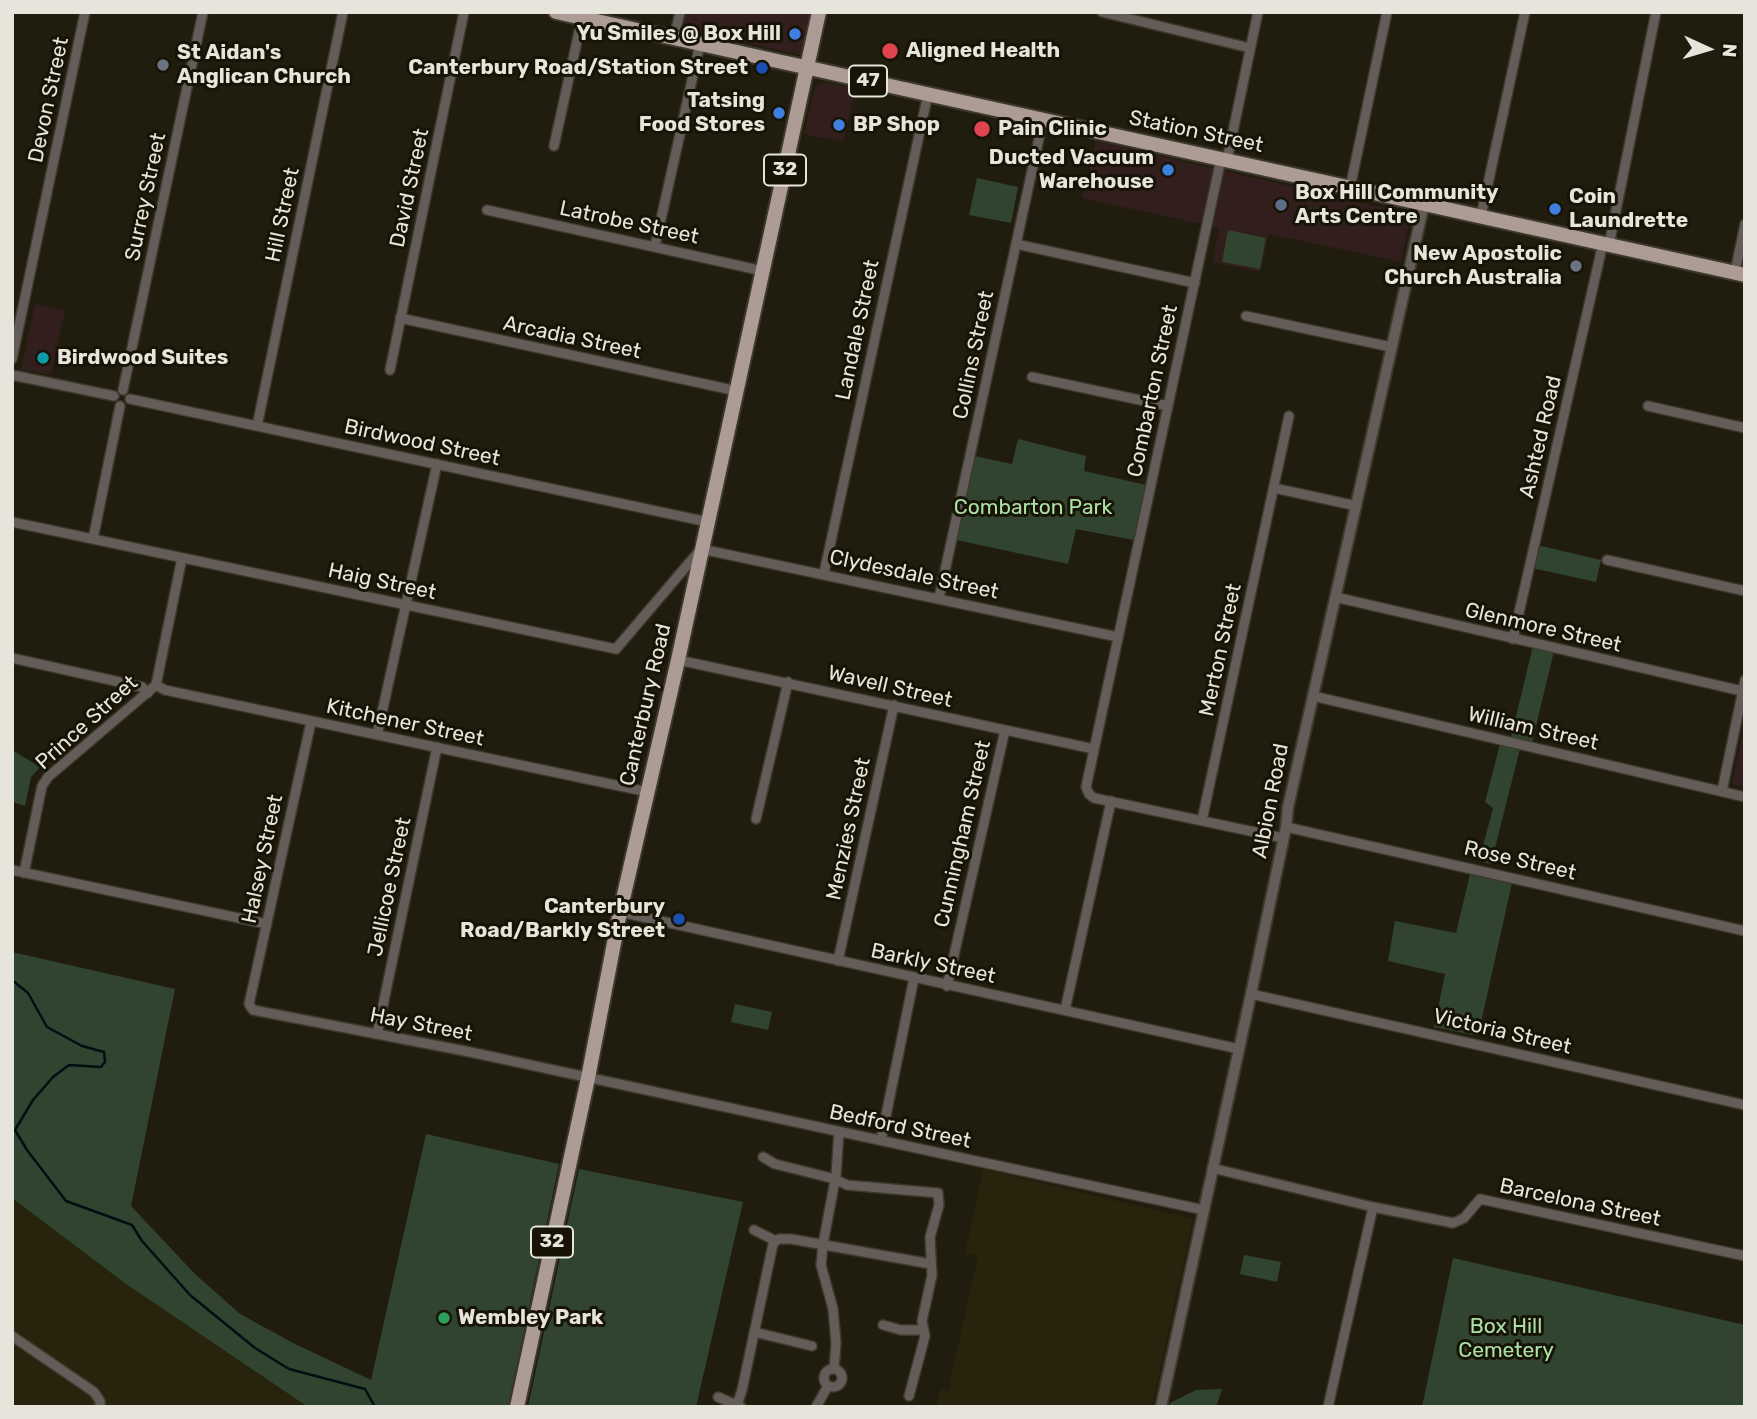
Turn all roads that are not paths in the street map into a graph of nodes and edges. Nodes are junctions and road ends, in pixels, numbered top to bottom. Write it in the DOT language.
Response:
graph roads {
  1 [pos="85,12"];
  2 [pos="203,12"];
  3 [pos="344,12"];
  4 [pos="464,12"];
  5 [pos="556,12"];
  6 [pos="680,12"];
  7 [pos="819,12"];
  8 [pos="1102,12"];
  9 [pos="1258,12"];
  10 [pos="1387,12"];
  11 [pos="1525,12"];
  12 [pos="1656,12"];
  13 [pos="582,18"];
  14 [pos="674,38"];
  15 [pos="700,44"];
  16 [pos="1250,48"];
  17 [pos="808,68"];
  18 [pos="928,94"];
  19 [pos="1043,120"];
  20 [pos="554,146"];
  21 [pos="1224,160"];
  22 [pos="1350,188"];
  23 [pos="1424,204"];
  24 [pos="487,210"];
  25 [pos="1481,216"];
  26 [pos="1745,225"];
  27 [pos="1016,244"];
  28 [pos="1606,244"];
  29 [pos="655,246"];
  30 [pos="763,271"];
  31 [pos="1740,274"];
  32 [pos="1195,283"];
  33 [pos="1246,316"];
  34 [pos="400,318"];
  35 [pos="1391,347"];
  36 [pos="12,359"];
  37 [pos="390,370"];
  38 [pos="12,375"];
  39 [pos="1032,376"];
  40 [pos="123,390"];
  41 [pos="737,391"];
  42 [pos="114,396"];
  43 [pos="130,399"];
  44 [pos="120,406"];
  45 [pos="1168,406"];
  46 [pos="1648,406"];
  47 [pos="1289,416"];
  48 [pos="257,426"];
  49 [pos="1745,428"];
  50 [pos="437,464"];
  51 [pos="1274,488"];
  52 [pos="1357,506"];
  53 [pos="12,522"];
  54 [pos="708,522"];
  55 [pos="93,539"];
  56 [pos="701,549"];
  57 [pos="183,558"];
  58 [pos="1607,561"];
  59 [pos="824,573"];
  60 [pos="1745,591"];
  61 [pos="1335,597"];
  62 [pos="939,598"];
  63 [pos="405,605"];
  64 [pos="1118,637"];
  65 [pos="1513,639"];
  66 [pos="12,658"];
  67 [pos="678,660"];
  68 [pos="1745,680"];
  69 [pos="788,682"];
  70 [pos="156,685"];
  71 [pos="1742,691"];
  72 [pos="148,693"];
  73 [pos="1313,696"];
  74 [pos="894,705"];
  75 [pos="311,722"];
  76 [pos="1005,730"];
  77 [pos="377,735"];
  78 [pos="437,747"];
  79 [pos="1094,749"];
  80 [pos="1722,791"];
  81 [pos="648,792"];
  82 [pos="1089,794"];
  83 [pos="1745,797"];
  84 [pos="1111,801"];
  85 [pos="756,819"];
  86 [pos="1202,820"];
  87 [pos="1285,832"];
  88 [pos="12,870"];
  89 [pos="24,873"];
  90 [pos="620,912"];
  91 [pos="267,924"];
  92 [pos="1745,931"];
  93 [pos="838,961"];
  94 [pos="914,978"];
  95 [pos="947,986"];
  96 [pos="1251,994"];
  97 [pos="249,1004"];
  98 [pos="1065,1010"];
  99 [pos="377,1034"];
  100 [pos="1239,1049"];
  101 [pos="588,1078"];
  102 [pos="1745,1105"];
  103 [pos="839,1132"];
  104 [pos="881,1140"];
  105 [pos="763,1157"];
  106 [pos="1212,1168"];
  107 [pos="835,1179"];
  108 [pos="1373,1207"];
  109 [pos="1204,1210"];
  110 [pos="754,1230"];
  111 [pos="776,1241"];
  112 [pos="823,1246"];
  113 [pos="1745,1256"];
  114 [pos="931,1264"];
  115 [pos="883,1325"];
  116 [pos="923,1330"];
  117 [pos="754,1332"];
  118 [pos="12,1336"];
  119 [pos="812,1346"];
  120 [pos="834,1369"];
  121 [pos="828,1386"];
  122 [pos="909,1396"];
  123 [pos="718,1397"];
  124 [pos="739,1406"];
  125 [pos="100,1407"];
  126 [pos="517,1407"];
  127 [pos="816,1407"];
  128 [pos="1161,1407"];
  129 [pos="1328,1407"];
  1 -- 36 [label="street, Devon Street"];
  2 -- 40 [label="street, Surrey Street"];
  3 -- 48 [label="street, Hill Street"];
  4 -- 34 [label="street, David Street"];
  5 -- 13 [label="main road, Station Street / 47"];
  6 -- 14 [label="street"];
  7 -- 17 [label="main road, Canterbury Road / 32"];
  8 -- 16 [label="street"];
  9 -- 16 [label="street, Combarton Street"];
  10 -- 22 [label="street"];
  11 -- 25 [label="street"];
  12 -- 28 [label="street, Ashted Road"];
  13 -- 14 [label="main road, Station Street / 47"];
  13 -- 20 [label="street"];
  14 -- 15 [label="main road, Station Street / 47"];
  15 -- 17 [label="main road, Station Street / 47"];
  15 -- 29 [label="street"];
  16 -- 21 [label="street, Combarton Street"];
  17 -- 18 [label="main road, Station Street / 47"];
  17 -- 30 [label="main road, Canterbury Road / 32"];
  18 -- 19 [label="main road, Station Street / 47"];
  18 -- 59 [label="street, Landale Street"];
  19 -- 21 [label="main road, Station Street / 47"];
  19 -- 27 [label="street, Collins Street"];
  21 -- 22 [label="main road, Station Street / 47"];
  21 -- 32 [label="street, Combarton Street"];
  22 -- 23 [label="main road, Station Street / 47"];
  23 -- 25 [label="main road, Station Street / 47"];
  23 -- 35 [label="street, Albion Road"];
  24 -- 29 [label="street, Latrobe Street"];
  25 -- 28 [label="main road, Station Street / 47"];
  26 -- 31 [label="street"];
  27 -- 32 [label="street"];
  27 -- 62 [label="street, Collins Street"];
  28 -- 31 [label="main road, Station Street / 47"];
  28 -- 65 [label="street, Ashted Road"];
  29 -- 30 [label="street, Latrobe Street"];
  30 -- 41 [label="main road, Canterbury Road / 32"];
  32 -- 45 [label="street, Combarton Street"];
  33 -- 35 [label="street"];
  34 -- 37 [label="street, David Street"];
  34 -- 41 [label="street, Arcadia Street"];
  35 -- 52 [label="street, Albion Road"];
  38 -- 42 [label="street"];
  39 -- 45 [label="street"];
  40 -- 42 [label="street"];
  40 -- 43 [label="street"];
  41 -- 54 [label="main road, Canterbury Road / 32"];
  42 -- 44 [label="street"];
  43 -- 44 [label="street"];
  43 -- 48 [label="street, Birdwood Street"];
  44 -- 55 [label="street"];
  45 -- 64 [label="street, Combarton Street"];
  46 -- 49 [label="street"];
  47 -- 51 [label="street, Merton Street"];
  48 -- 50 [label="street, Birdwood Street"];
  50 -- 54 [label="street, Birdwood Street"];
  50 -- 63 [label="street"];
  51 -- 52 [label="street"];
  51 -- 86 [label="street, Merton Street"];
  52 -- 61 [label="street, Albion Road"];
  53 -- 55 [label="street, Haig Street"];
  54 -- 56 [label="main road, Canterbury Road / 32"];
  55 -- 57 [label="street, Haig Street"];
  56 -- 59 [label="street, Clydesdale Street"];
  56 -- 63 [label="street, Haig Street"];
  56 -- 67 [label="main road, Canterbury Road / 32"];
  57 -- 63 [label="street, Haig Street"];
  57 -- 70 [label="street, Prince Street"];
  58 -- 60 [label="street"];
  59 -- 62 [label="street, Clydesdale Street"];
  61 -- 65 [label="street, Glenmore Street"];
  61 -- 73 [label="street, Albion Road"];
  62 -- 64 [label="street, Clydesdale Street"];
  63 -- 77 [label="street"];
  64 -- 79 [label="street, Combarton Street"];
  65 -- 71 [label="street, Glenmore Street"];
  66 -- 72 [label="street"];
  67 -- 69 [label="street, Wavell Street"];
  67 -- 81 [label="main road, Canterbury Road / 32"];
  68 -- 71 [label="street"];
  69 -- 74 [label="street, Wavell Street"];
  69 -- 85 [label="street"];
  70 -- 72 [label="street, Prince Street"];
  70 -- 75 [label="street, Kitchener Street"];
  71 -- 80 [label="street"];
  72 -- 89 [label="street, Prince Street"];
  73 -- 80 [label="street, William Street"];
  73 -- 87 [label="street, Albion Road"];
  74 -- 76 [label="street, Wavell Street"];
  74 -- 93 [label="street, Menzies Street"];
  75 -- 77 [label="street, Kitchener Street"];
  75 -- 91 [label="street, Halsey Street"];
  76 -- 79 [label="street, Wavell Street"];
  76 -- 95 [label="street, Cunningham Street"];
  77 -- 78 [label="street, Kitchener Street"];
  78 -- 81 [label="street, Kitchener Street"];
  78 -- 99 [label="street, Jellicoe Street"];
  79 -- 82 [label="street, Combarton Street"];
  80 -- 83 [label="street, William Street"];
  81 -- 90 [label="main road, Canterbury Road / 32"];
  82 -- 84 [label="street, Rose Street"];
  84 -- 86 [label="street, Rose Street"];
  84 -- 98 [label="street"];
  86 -- 87 [label="street, Rose Street"];
  87 -- 92 [label="street, Rose Street"];
  87 -- 96 [label="street, Albion Road"];
  88 -- 89 [label="street"];
  89 -- 91 [label="street"];
  90 -- 93 [label="street, Barkly Street"];
  90 -- 101 [label="main road, Canterbury Road / 32"];
  91 -- 97 [label="street, Halsey Street"];
  93 -- 94 [label="street, Barkly Street"];
  94 -- 95 [label="street, Barkly Street"];
  94 -- 104 [label="street"];
  95 -- 98 [label="street, Barkly Street"];
  96 -- 100 [label="street, Albion Road"];
  96 -- 102 [label="street, Victoria Street"];
  97 -- 99 [label="street, Hay Street"];
  98 -- 100 [label="street, Barkly Street"];
  99 -- 101 [label="street, Hay Street"];
  100 -- 106 [label="street, Albion Road"];
  101 -- 103 [label="street, Bedford Street"];
  101 -- 126 [label="main road, Canterbury Road / 32"];
  103 -- 104 [label="street, Bedford Street"];
  103 -- 107 [label="street"];
  104 -- 109 [label="street, Bedford Street"];
  105 -- 107 [label="street"];
  106 -- 108 [label="street, Barcelona Street"];
  106 -- 109 [label="street, Albion Road"];
  107 -- 112 [label="street"];
  107 -- 114 [label="street"];
  108 -- 113 [label="street, Barcelona Street"];
  108 -- 129 [label="street"];
  109 -- 128 [label="street, Albion Road"];
  110 -- 111 [label="street"];
  111 -- 112 [label="street"];
  111 -- 117 [label="street"];
  112 -- 114 [label="street"];
  112 -- 120 [label="street"];
  114 -- 116 [label="street"];
  115 -- 116 [label="street"];
  116 -- 122 [label="street"];
  117 -- 119 [label="street"];
  117 -- 124 [label="street"];
  118 -- 125 [label="street"];
  120 -- 121 [label="street"];
  120 -- 121 [label="street"];
  121 -- 127 [label="street"];
  123 -- 124 [label="street"];
}
